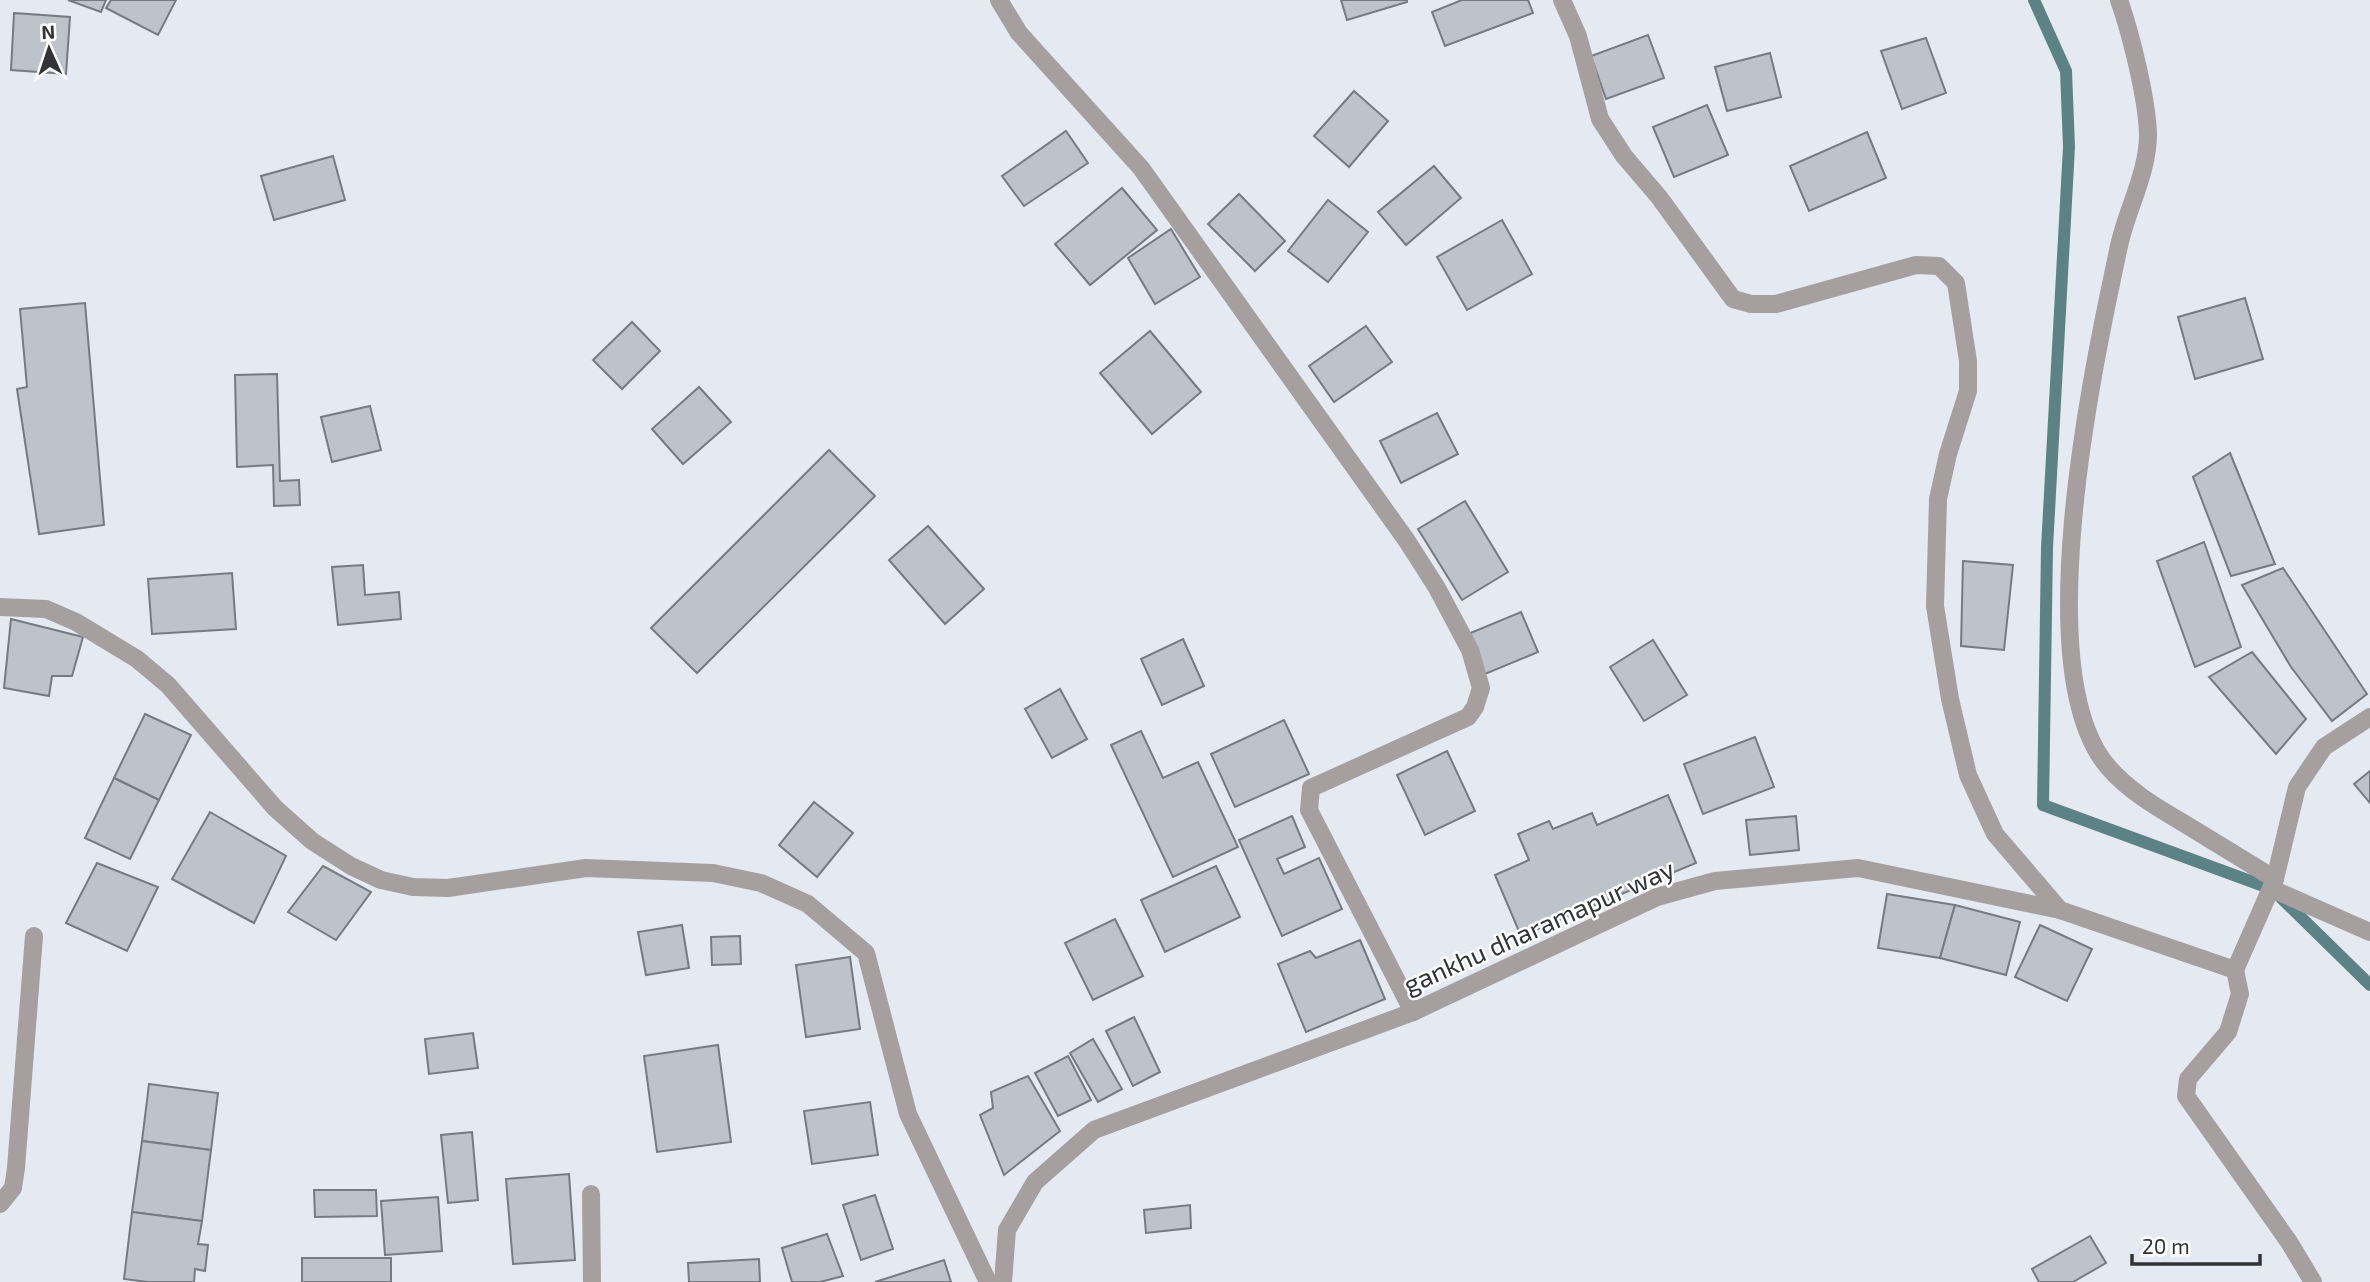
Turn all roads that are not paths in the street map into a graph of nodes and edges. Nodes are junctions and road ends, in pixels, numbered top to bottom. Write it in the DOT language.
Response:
graph roads {
  1 [pos="999,0"];
  2 [pos="1562,0"];
  3 [pos="2119,0"];
  4 [pos="0,607"];
  5 [pos="2370,718"];
  6 [pos="2274,884"];
  7 [pos="2060,910"];
  8 [pos="2370,932"];
  9 [pos="34,936"];
  10 [pos="2235,970"];
  11 [pos="1413,1012"];
  12 [pos="591,1194"];
  13 [pos="0,1204"];
  14 [pos="592,1282"];
  15 [pos="988,1282"];
  16 [pos="1003,1282"];
  17 [pos="2313,1282"];
  1 -- 11 [label="street"];
  2 -- 7 [label="street"];
  3 -- 6 [label="street"];
  4 -- 15 [label="street"];
  5 -- 6 [label="street"];
  6 -- 8 [label="street"];
  6 -- 10 [label="street"];
  7 -- 10 [label="street, gankhu dharamapur way"];
  7 -- 11 [label="street, gankhu dharamapur way"];
  9 -- 13 [label="street"];
  10 -- 17 [label="street"];
  11 -- 16 [label="street, gankhu dharamapur way"];
  12 -- 14 [label="street"];
}
